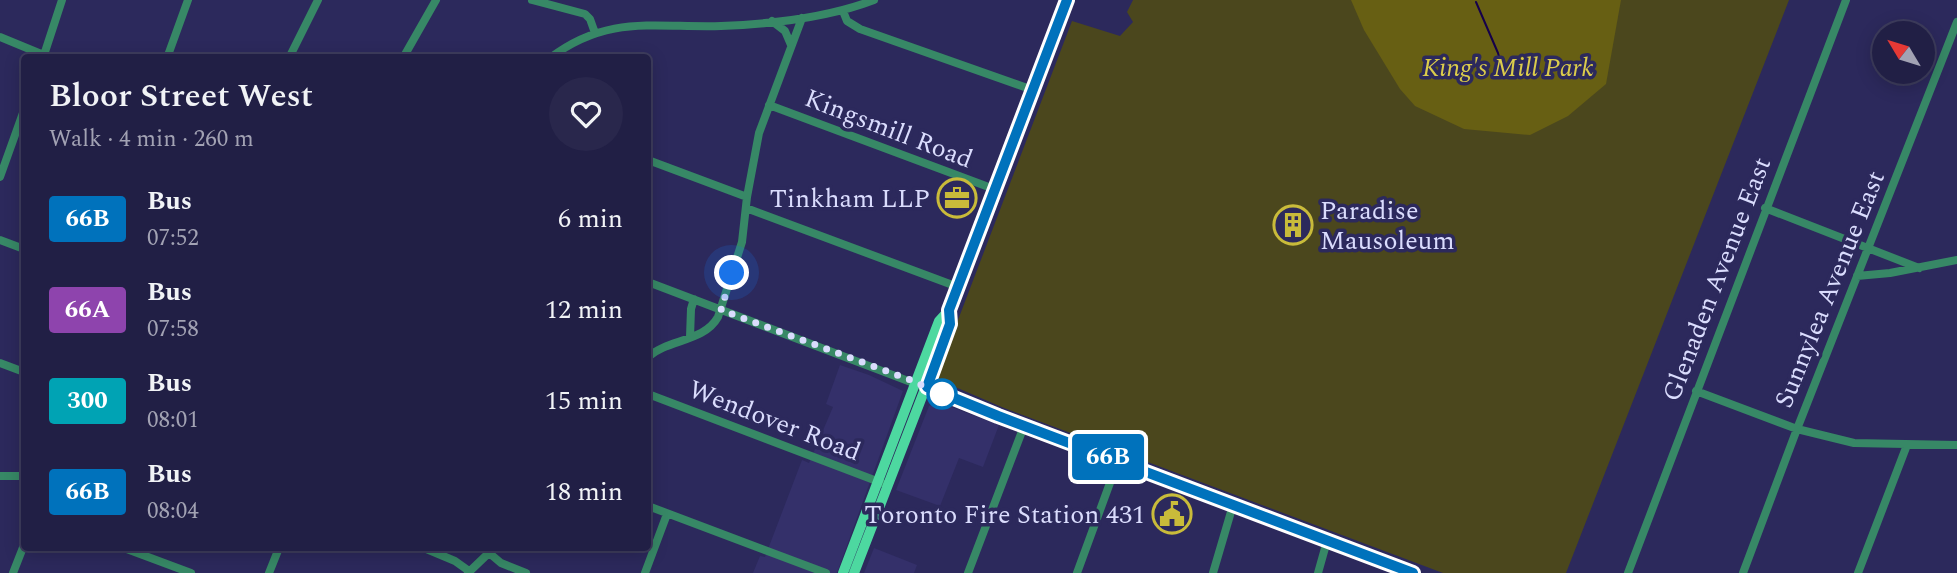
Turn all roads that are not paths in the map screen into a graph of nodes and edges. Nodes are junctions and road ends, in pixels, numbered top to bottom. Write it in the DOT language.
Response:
graph roads {
  1 [pos="62,0"];
  2 [pos="188,0"];
  3 [pos="318,0"];
  4 [pos="436,0"];
  5 [pos="532,0"];
  6 [pos="874,0"];
  7 [pos="1067,0"];
  8 [pos="1846,0"];
  9 [pos="843,11"];
  10 [pos="802,18"];
  11 [pos="772,21"];
  12 [pos="1957,22"];
  13 [pos="596,33"];
  14 [pos="0,37"];
  15 [pos="791,46"];
  16 [pos="39,54"];
  17 [pos="47,54"];
  18 [pos="168,54"];
  19 [pos="291,54"];
  20 [pos="406,54"];
  21 [pos="558,54"];
  22 [pos="1032,90"];
  23 [pos="769,105"];
  24 [pos="21,118"];
  25 [pos="651,161"];
  26 [pos="0,177"];
  27 [pos="995,190"];
  28 [pos="747,197"];
  29 [pos="746,208"];
  30 [pos="1765,208"];
  31 [pos="0,240"];
  32 [pos="21,248"];
  33 [pos="1869,248"];
  34 [pos="1957,260"];
  35 [pos="1919,268"];
  36 [pos="1857,276"];
  37 [pos="651,283"];
  38 [pos="958,287"];
  39 [pos="694,299"];
  40 [pos="721,310"];
  41 [pos="949,310"];
  42 [pos="690,337"];
  43 [pos="651,354"];
  44 [pos="0,363"];
  45 [pos="21,371"];
  46 [pos="915,382"];
  47 [pos="927,387"];
  48 [pos="1696,391"];
  49 [pos="651,395"];
  50 [pos="1024,426"];
  51 [pos="1797,429"];
  52 [pos="1908,444"];
  53 [pos="1957,445"];
  54 [pos="1118,461"];
  55 [pos="0,476"];
  56 [pos="21,476"];
  57 [pos="883,483"];
  58 [pos="1233,505"];
  59 [pos="651,507"];
  60 [pos="667,514"];
  61 [pos="1327,541"];
  62 [pos="22,551"];
  63 [pos="132,551"];
  64 [pos="278,551"];
  65 [pos="431,551"];
  66 [pos="490,551"];
  67 [pos="492,551"];
  68 [pos="468,572"];
  69 [pos="13,573"];
  70 [pos="191,573"];
  71 [pos="269,573"];
  72 [pos="526,573"];
  73 [pos="645,573"];
  74 [pos="826,573"];
  75 [pos="843,573"];
  76 [pos="854,573"];
  77 [pos="968,573"];
  78 [pos="1077,573"];
  79 [pos="1213,573"];
  80 [pos="1318,573"];
  81 [pos="1413,573"];
  82 [pos="1628,573"];
  83 [pos="1743,573"];
  84 [pos="1858,573"];
  1 -- 17 [label="street"];
  2 -- 18 [label="street"];
  3 -- 19 [label="street"];
  4 -- 20 [label="street"];
  5 -- 13 [label="street"];
  6 -- 9 [label="street"];
  7 -- 22 [label="main road"];
  8 -- 30 [label="street, Glenaden Avenue East"];
  9 -- 10 [label="street"];
  9 -- 22 [label="street"];
  10 -- 11 [label="street"];
  10 -- 15 [label="street"];
  11 -- 13 [label="street"];
  11 -- 15 [label="street"];
  12 -- 33 [label="street, Sunnylea Avenue East"];
  13 -- 21 [label="street"];
  14 -- 16 [label="street"];
  15 -- 23 [label="street"];
  22 -- 27 [label="main road"];
  23 -- 27 [label="street, Kingsmill Road"];
  23 -- 28 [label="street"];
  24 -- 26 [label="street"];
  25 -- 28 [label="street"];
  27 -- 38 [label="main road"];
  28 -- 29 [label="street"];
  29 -- 38 [label="street"];
  29 -- 40 [label="street"];
  30 -- 33 [label="street"];
  30 -- 48 [label="street, Glenaden Avenue East"];
  31 -- 32 [label="street"];
  33 -- 35 [label="street"];
  33 -- 36 [label="street, Sunnylea Avenue East"];
  34 -- 35 [label="street"];
  35 -- 36 [label="street"];
  36 -- 51 [label="street, Sunnylea Avenue East"];
  37 -- 39 [label="street"];
  38 -- 41 [label="main road"];
  39 -- 40 [label="street"];
  39 -- 42 [label="street"];
  40 -- 42 [label="street"];
  40 -- 46 [label="street"];
  41 -- 46 [label="main road"];
  41 -- 47 [label="main road"];
  42 -- 43 [label="street"];
  44 -- 45 [label="street"];
  46 -- 47 [label="street"];
  46 -- 57 [label="main road"];
  47 -- 50 [label="street"];
  47 -- 57 [label="main road"];
  48 -- 51 [label="street"];
  48 -- 82 [label="street, Glenaden Avenue East"];
  49 -- 57 [label="street, Wendover Road"];
  50 -- 54 [label="street"];
  50 -- 77 [label="street"];
  51 -- 52 [label="street"];
  51 -- 83 [label="street, Sunnylea Avenue East"];
  52 -- 53 [label="street"];
  52 -- 84 [label="street"];
  54 -- 58 [label="street"];
  54 -- 78 [label="street"];
  55 -- 56 [label="street"];
  57 -- 75 [label="main road"];
  57 -- 76 [label="main road"];
  58 -- 61 [label="street"];
  58 -- 79 [label="street"];
  59 -- 60 [label="street"];
  60 -- 73 [label="street"];
  60 -- 74 [label="street"];
  61 -- 80 [label="street"];
  61 -- 81 [label="street"];
  62 -- 69 [label="street"];
  63 -- 70 [label="street"];
  64 -- 71 [label="street"];
  65 -- 68 [label="street"];
  66 -- 68 [label="street"];
  67 -- 72 [label="street"];
}
